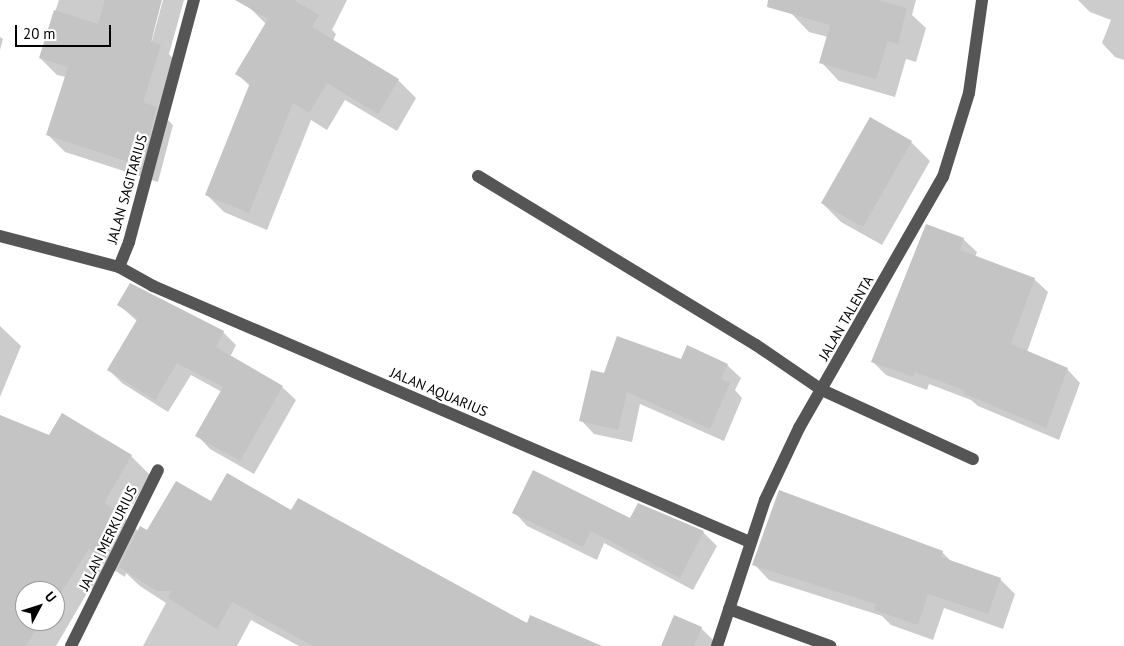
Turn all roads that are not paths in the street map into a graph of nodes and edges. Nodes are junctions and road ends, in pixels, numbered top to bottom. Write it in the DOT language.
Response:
graph roads {
  1 [pos="194,0"];
  2 [pos="982,0"];
  3 [pos="478,176"];
  4 [pos="0,236"];
  5 [pos="119,267"];
  6 [pos="822,390"];
  7 [pos="973,459"];
  8 [pos="158,470"];
  9 [pos="750,542"];
  10 [pos="729,609"];
  11 [pos="71,646"];
  12 [pos="717,646"];
  13 [pos="830,646"];
  1 -- 5 [label="street, JALAN SAGITARIUS"];
  2 -- 6 [label="street, JALAN TALENTA"];
  3 -- 6 [label="street"];
  4 -- 5 [label="street"];
  5 -- 9 [label="street, JALAN AQUARIUS"];
  6 -- 7 [label="street"];
  6 -- 9 [label="street, JALAN TALENTA"];
  8 -- 11 [label="street, JALAN MERKURIUS"];
  9 -- 10 [label="street, JALAN TALENTA"];
  10 -- 12 [label="street, JALAN TALENTA"];
  10 -- 13 [label="street"];
}
